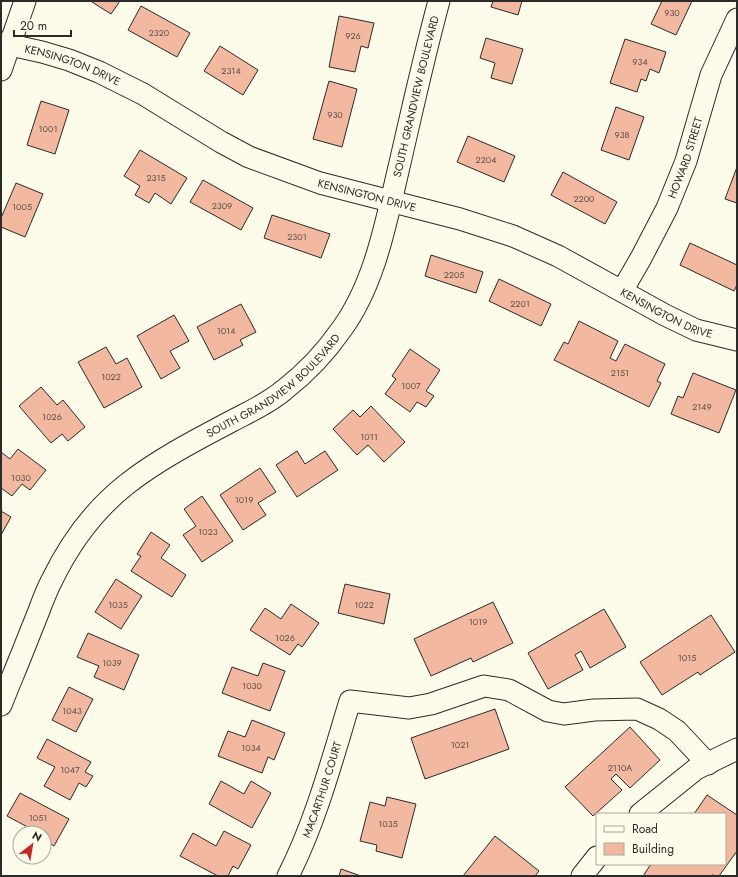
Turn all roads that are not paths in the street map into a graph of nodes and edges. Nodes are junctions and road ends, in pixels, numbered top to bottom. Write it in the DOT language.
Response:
graph roads {
  1 [pos="25,1"];
  2 [pos="439,1"];
  3 [pos="737,19"];
  4 [pos="6,43"];
  5 [pos="1,70"];
  6 [pos="391,200"];
  7 [pos="622,291"];
  8 [pos="737,340"];
  9 [pos="1,705"];
  10 [pos="737,749"];
  11 [pos="708,764"];
  12 [pos="641,813"];
  13 [pos="596,859"];
  14 [pos="288,876"];
  15 [pos="582,876"];
  1 -- 4 [label="street"];
  2 -- 6 [label="street, SOUTH GRANDVIEW BOULEVARD"];
  3 -- 7 [label="street, HOWARD STREET"];
  4 -- 5 [label="street"];
  4 -- 6 [label="street, KENSINGTON DRIVE"];
  6 -- 7 [label="street, KENSINGTON DRIVE"];
  6 -- 9 [label="street, SOUTH GRANDVIEW BOULEVARD"];
  7 -- 8 [label="street, KENSINGTON DRIVE"];
  10 -- 11 [label="street"];
  11 -- 12 [label="street"];
  11 -- 14 [label="street, MACARTHUR COURT"];
  13 -- 15 [label="street"];
}
